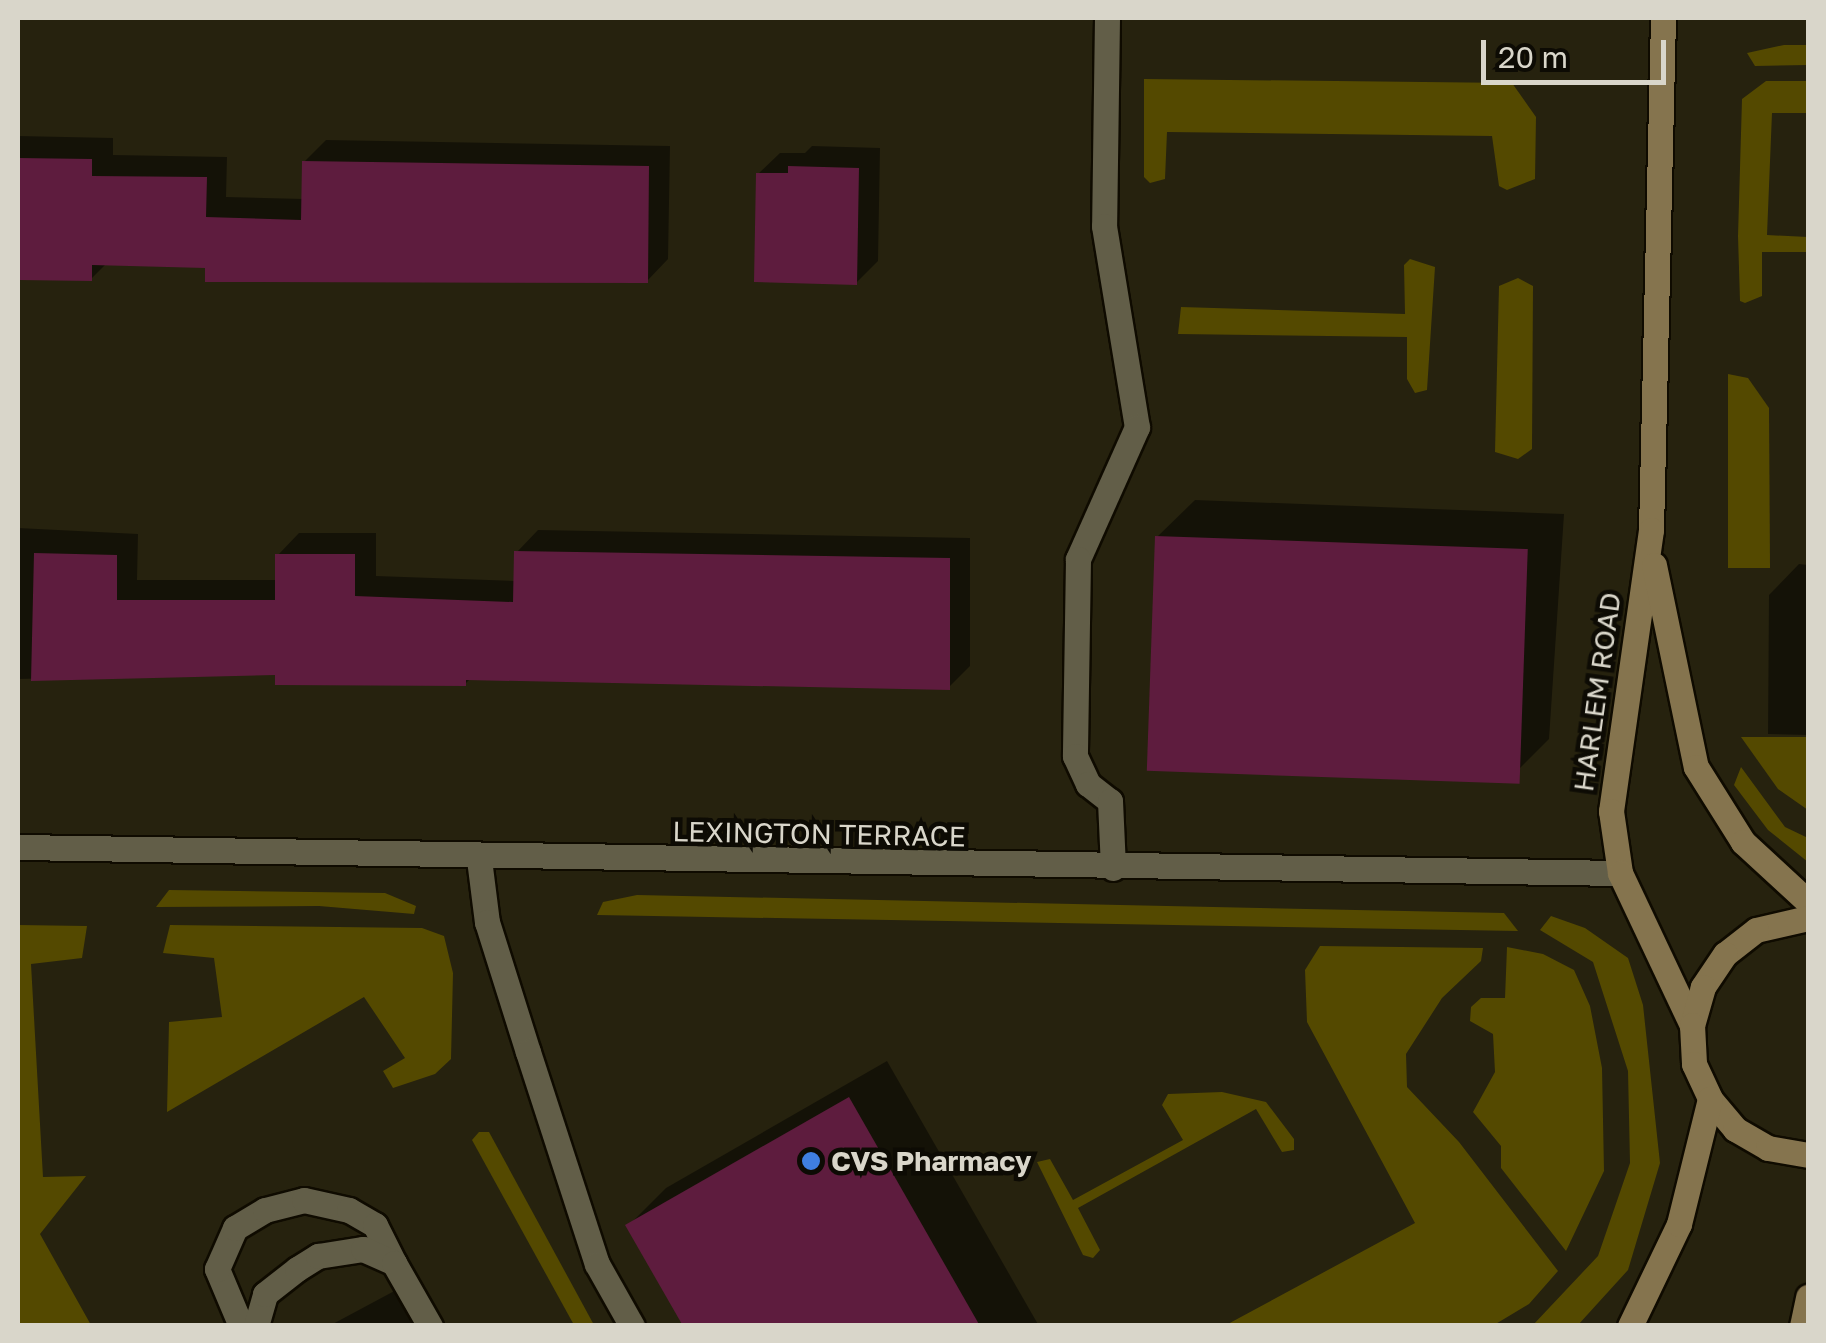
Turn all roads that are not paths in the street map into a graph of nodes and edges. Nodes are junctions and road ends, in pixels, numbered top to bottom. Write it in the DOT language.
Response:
graph roads {
  1 [pos="1107,18"];
  2 [pos="1662,18"];
  3 [pos="1650,530"];
  4 [pos="18,847"];
  5 [pos="479,859"];
  6 [pos="1112,868"];
  7 [pos="1620,873"];
  8 [pos="1808,902"];
  9 [pos="1808,918"];
  10 [pos="1692,1025"];
  11 [pos="1710,1099"];
  12 [pos="1808,1155"];
  13 [pos="394,1262"];
  14 [pos="1808,1296"];
  15 [pos="240,1326"];
  16 [pos="256,1326"];
  17 [pos="430,1326"];
  18 [pos="632,1326"];
  19 [pos="1630,1326"];
  20 [pos="1802,1326"];
  1 -- 6 [label="street"];
  2 -- 3 [label="main road, HARLEM ROAD"];
  3 -- 7 [label="main road, HARLEM ROAD"];
  3 -- 8 [label="main road, HARLEM ROAD"];
  4 -- 5 [label="street, LEXINGTON TERRACE"];
  5 -- 6 [label="street, LEXINGTON TERRACE"];
  5 -- 18 [label="street"];
  6 -- 7 [label="street, LEXINGTON TERRACE"];
  7 -- 10 [label="main road, HARLEM ROAD"];
  9 -- 10 [label="main road"];
  10 -- 11 [label="main road"];
  11 -- 12 [label="main road"];
  11 -- 19 [label="main road"];
  13 -- 15 [label="street"];
  13 -- 16 [label="street"];
  13 -- 17 [label="street"];
  14 -- 20 [label="main road"];
}
